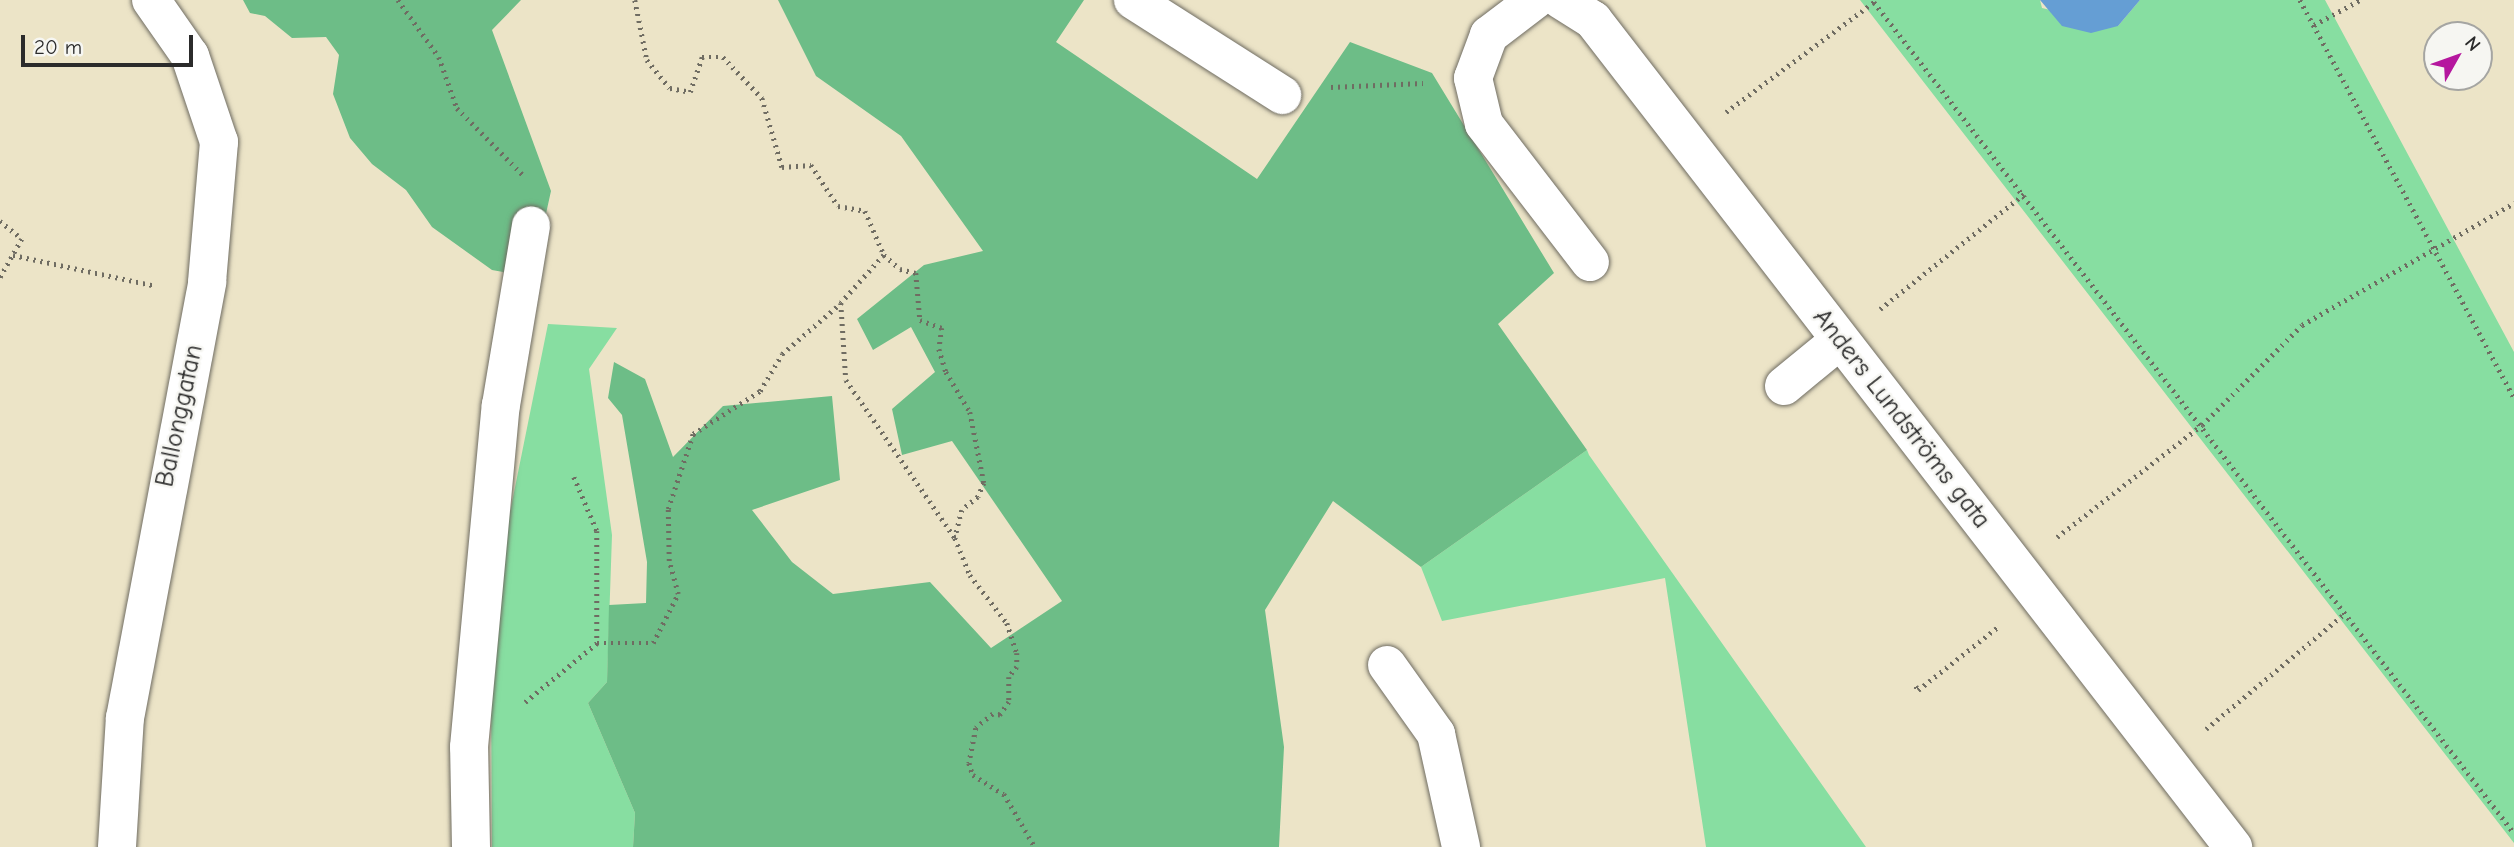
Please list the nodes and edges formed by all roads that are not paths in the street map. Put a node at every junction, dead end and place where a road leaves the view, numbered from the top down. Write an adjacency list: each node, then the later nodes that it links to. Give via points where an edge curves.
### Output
1 (151, 0): 11 (street, Ballonggatan, via 190,56 219,142 207,282 125,718)
2 (1133, 0): 5 (street)
3 (1535, 0): 7 (street, via 1489,35 1473,78 1484,124)
4 (1561, 0): 8 (street, Anders Lundströms gata, via 1593,20)
5 (1282, 96)
6 (531, 225): 12 (street, via 501,405 470,747)
7 (1590, 262)
8 (1840, 340): 9 (street); 14 (street, Anders Lundströms gata)
9 (1784, 386)
10 (1387, 665): 13 (street, via 1436,734)
11 (117, 847)
12 (471, 847)
13 (1461, 847)
14 (2232, 847)

